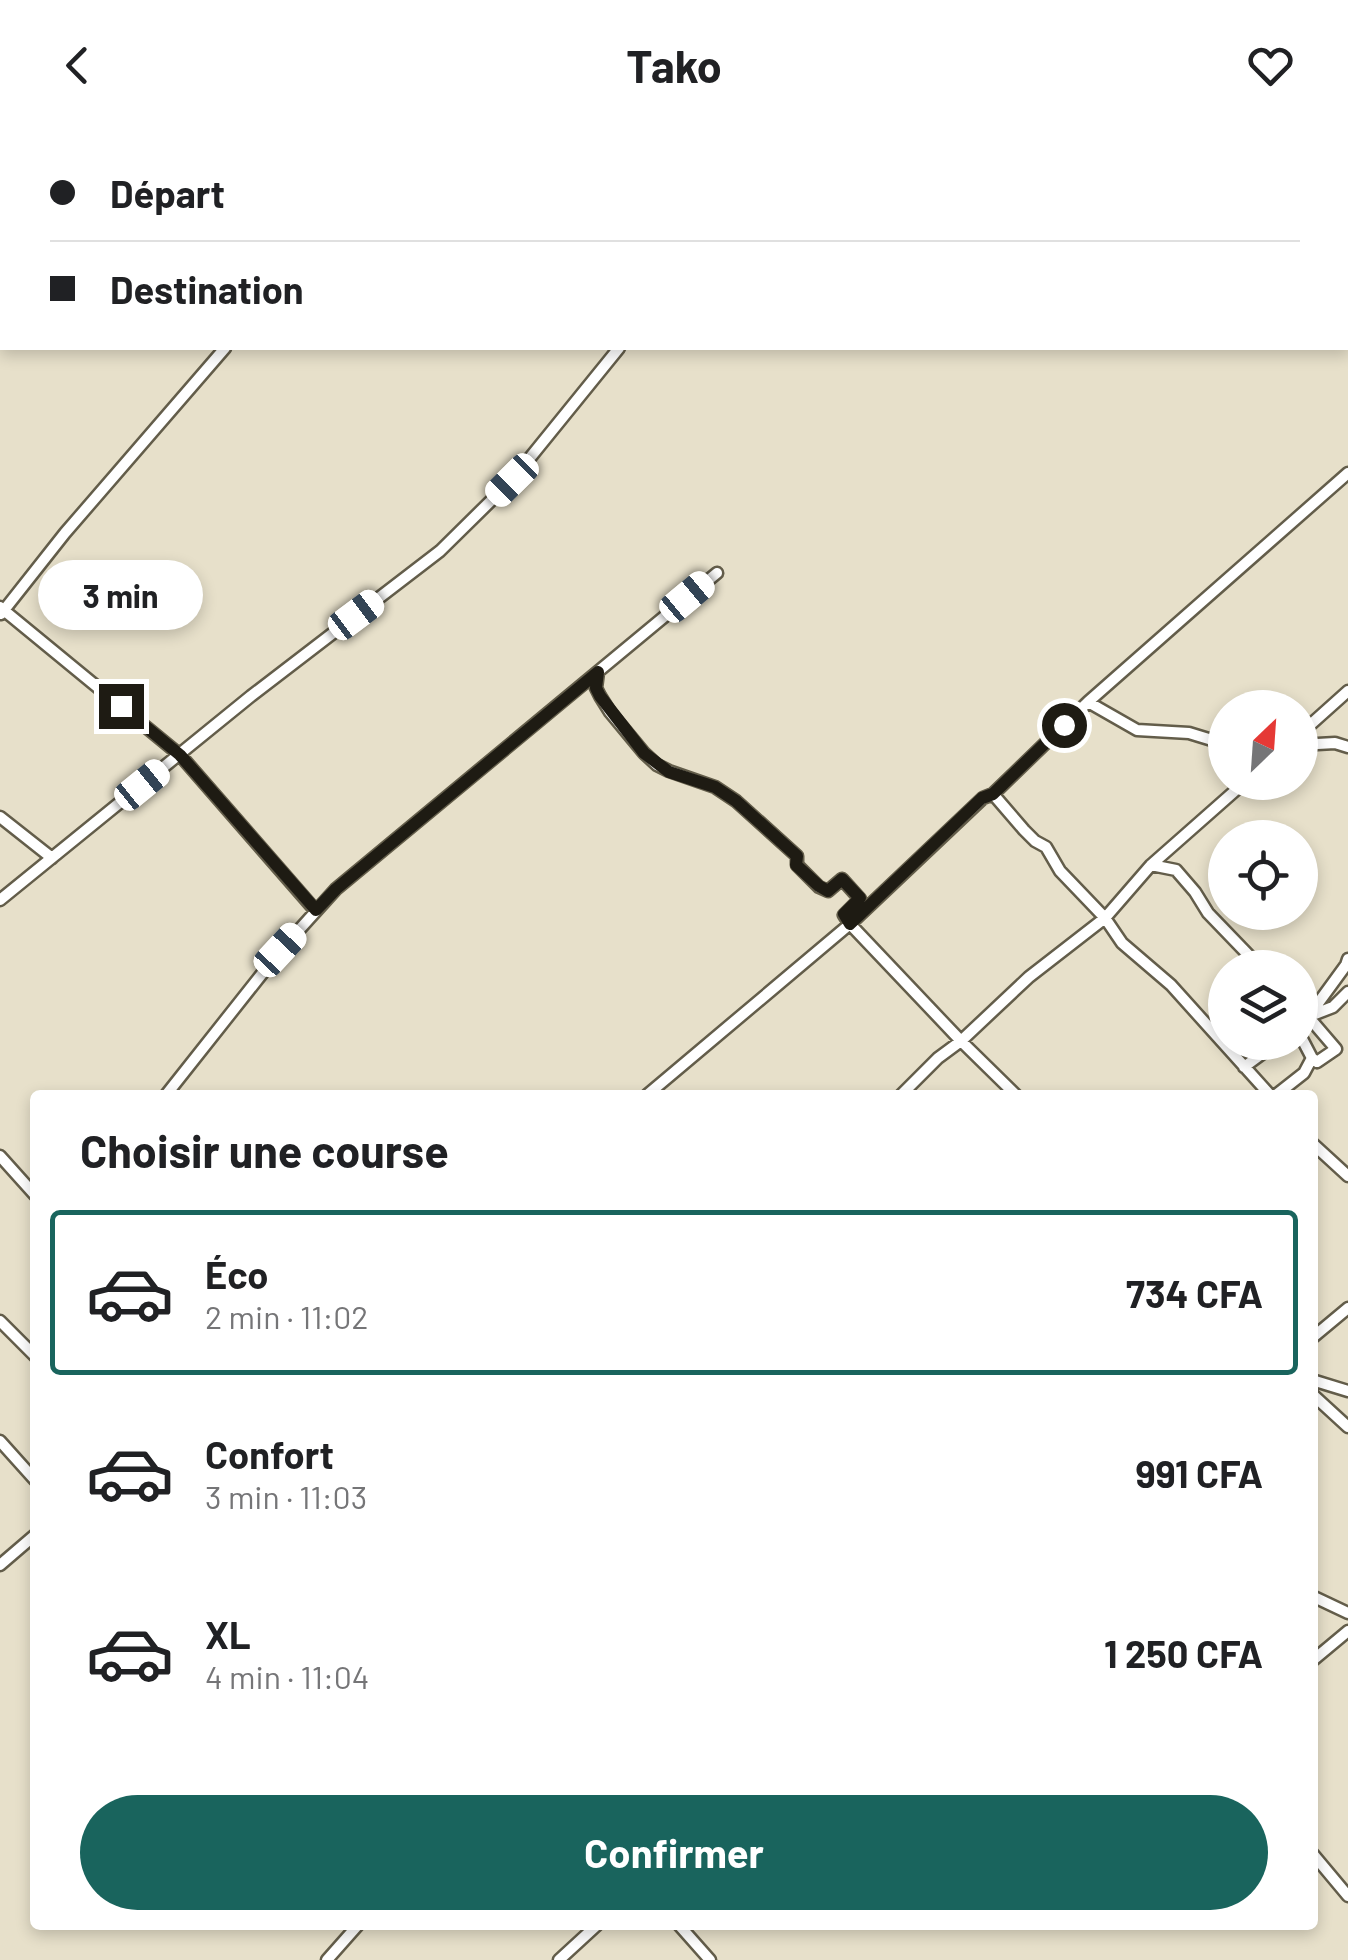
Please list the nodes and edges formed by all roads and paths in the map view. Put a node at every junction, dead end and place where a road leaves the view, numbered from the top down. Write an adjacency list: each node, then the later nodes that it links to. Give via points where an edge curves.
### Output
1 (223, 350): 5 (street)
2 (617, 350): 13 (street, via 512,480 440,552)
3 (1348, 473): 8 (street)
4 (717, 572): 6 (street)
5 (2, 611): 13 (street)
6 (598, 672): 20 (street); 22 (street, via 596,688 610,712 657,765 736,801 797,856 796,865 819,886 828,891 842,879 860,898 844,914)
7 (1348, 691): 9 (street)
8 (1088, 702): 10 (street, via 1137,730); 14 (street)
9 (1318, 718)
10 (1208, 739)
11 (1318, 744): 12 (street)
12 (1348, 747)
13 (180, 755): 17 (street); 20 (street)
14 (993, 794): 21 (street); 22 (street)
15 (1224, 800): 18 (street)
16 (0, 817): 17 (street)
17 (52, 858): 19 (street)
18 (1152, 865): 21 (street); 23 (street, via 1176,870)
19 (0, 900)
20 (316, 910): 34 (street)
21 (1105, 918): 29 (street); 33 (street, via 1122,944 1171,985)
22 (850, 924): 29 (street); 35 (street)
23 (1244, 950)
24 (1348, 959): 26 (street)
25 (1348, 992): 27 (street)
26 (1318, 1004)
27 (1318, 1013)
28 (1318, 1027): 32 (street, via 1336,1049)
29 (961, 1041): 36 (street); 37 (street)
30 (1252, 1060): 33 (street)
31 (1311, 1060): 39 (street)
32 (1314, 1060)
33 (1244, 1066): 38 (street)
34 (170, 1090)
35 (653, 1090)
36 (905, 1090)
37 (1011, 1090)
38 (1268, 1090)
39 (1280, 1090)
40 (1318, 1148): 42 (street)
41 (0, 1156): 43 (street)
42 (1348, 1176)
43 (30, 1189)
44 (1348, 1308): 46 (street)
45 (0, 1321): 47 (street)
46 (1318, 1333)
47 (30, 1351)
48 (1318, 1382): 49 (street)
49 (1348, 1391)
50 (1318, 1400): 51 (street)
51 (1348, 1427)
52 (0, 1441): 53 (street)
53 (30, 1474)
54 (30, 1540): 55 (street)
55 (0, 1566)
56 (1318, 1599): 57 (street)
57 (1348, 1613)
58 (1348, 1631): 59 (street)
59 (1318, 1656)
60 (1318, 1861): 61 (street)
61 (1348, 1896)
62 (354, 1930): 65 (street)
63 (592, 1930): 66 (street)
64 (683, 1930): 67 (street)
65 (327, 1960)
66 (559, 1960)
67 (710, 1960)

